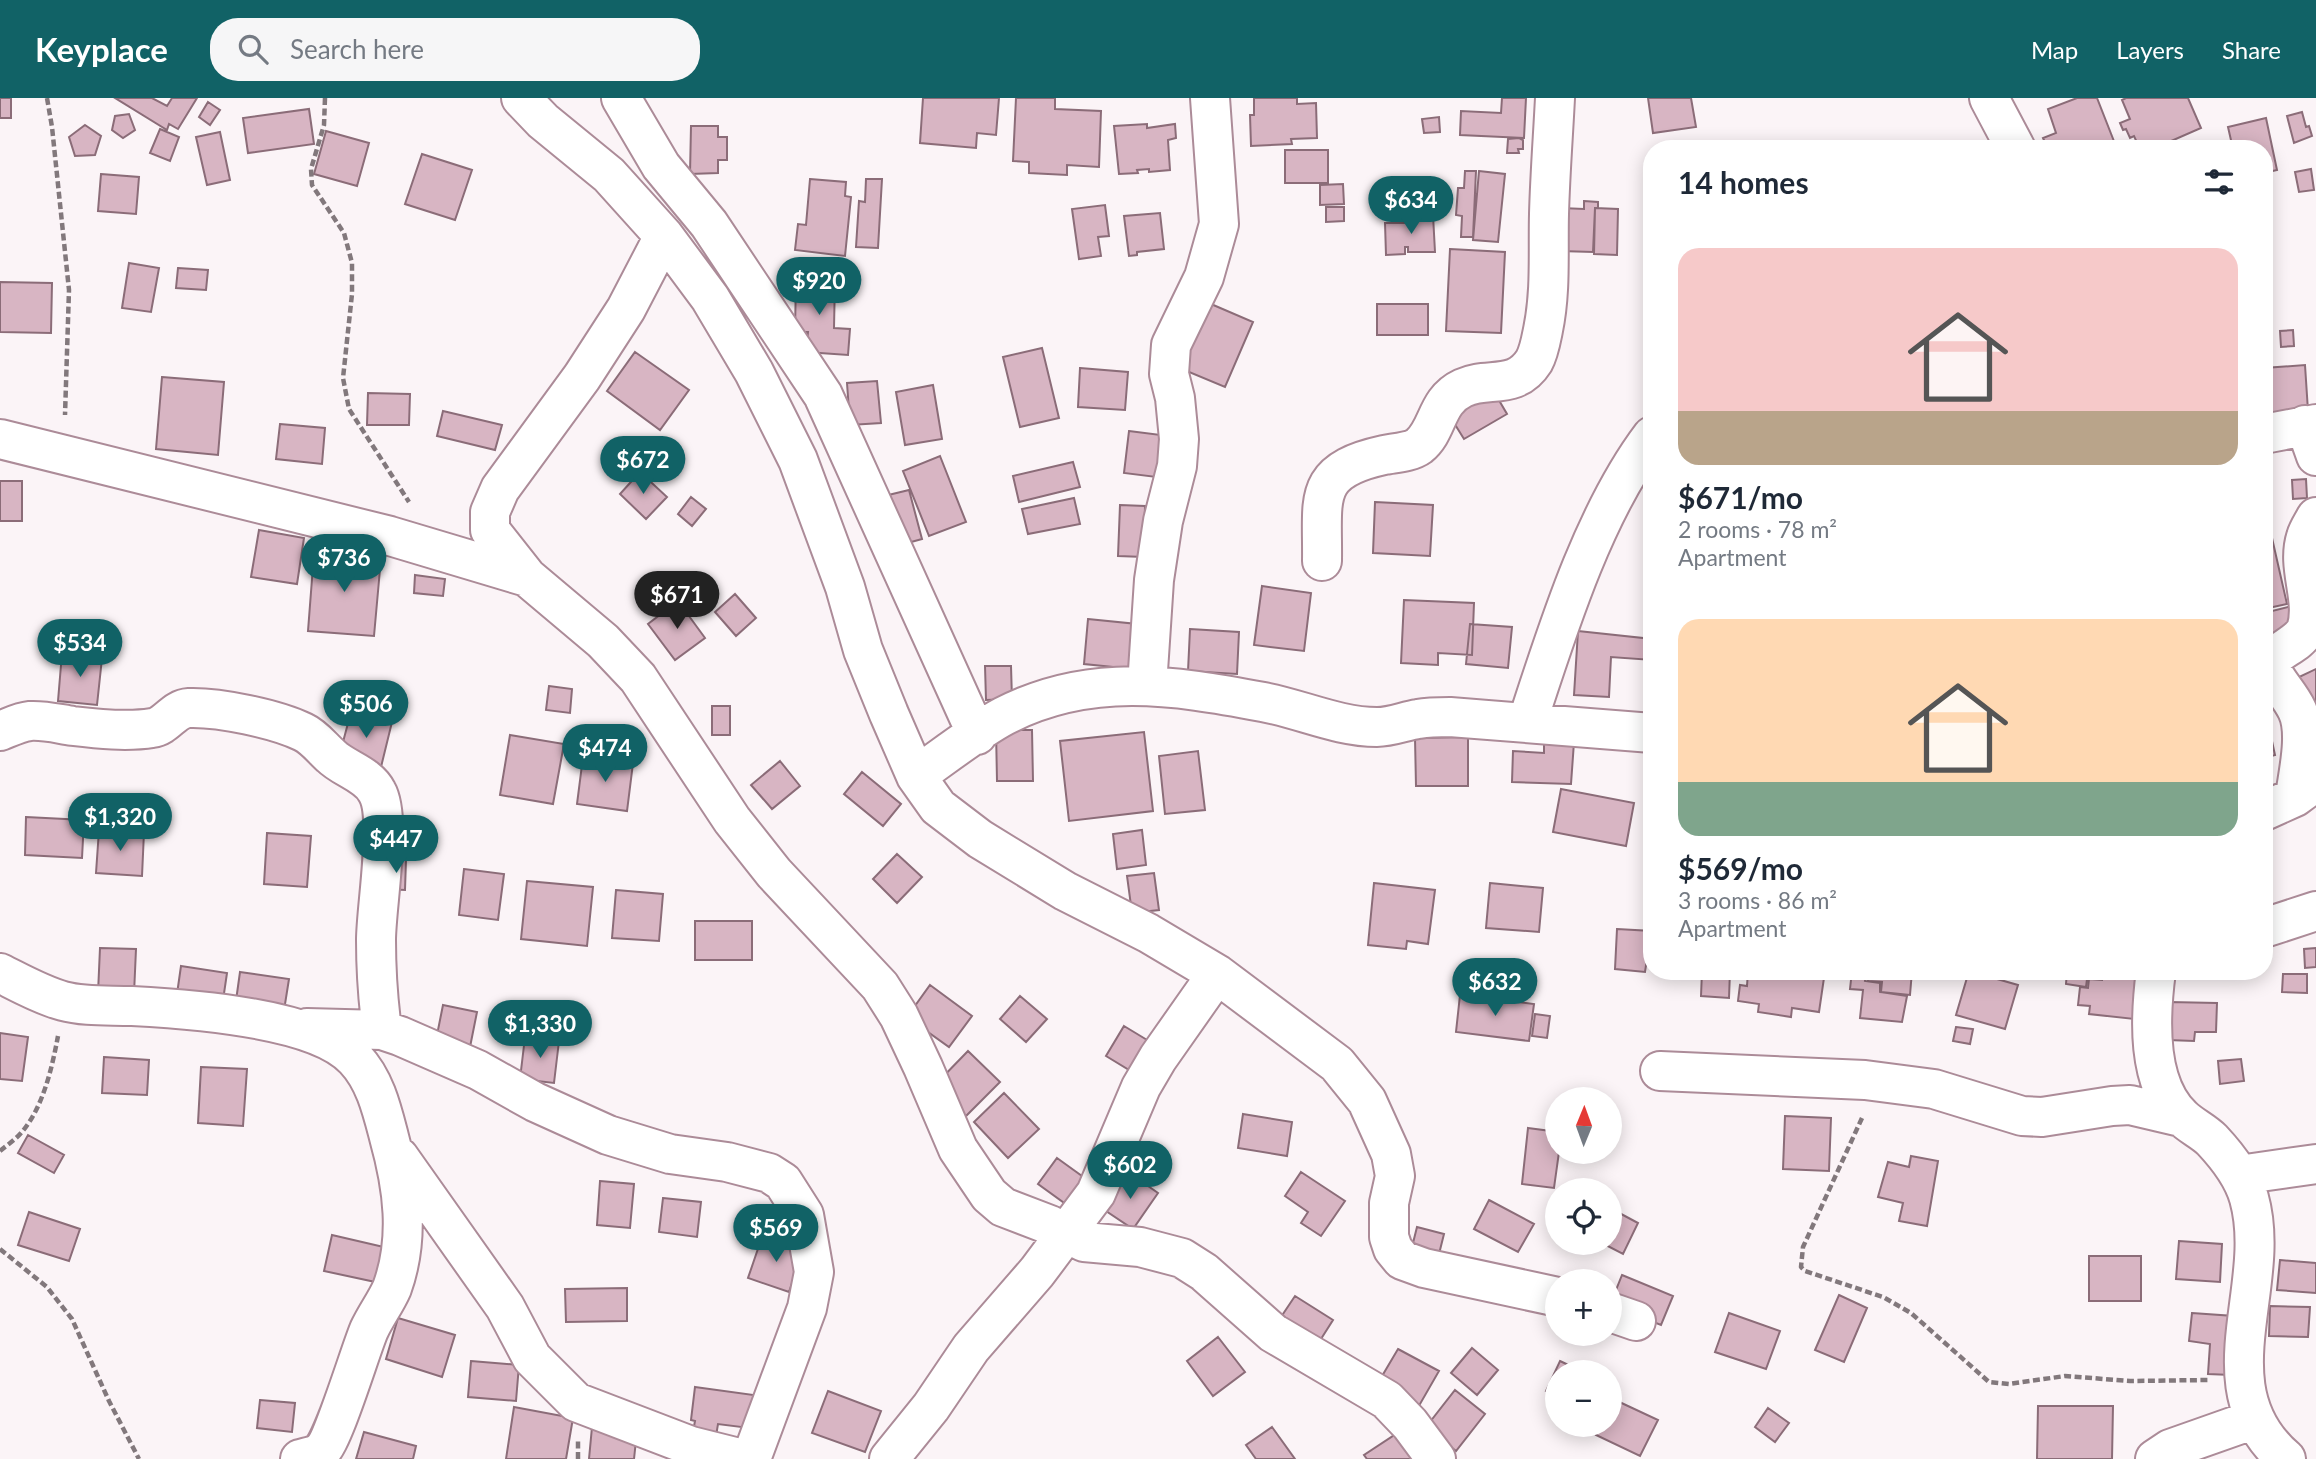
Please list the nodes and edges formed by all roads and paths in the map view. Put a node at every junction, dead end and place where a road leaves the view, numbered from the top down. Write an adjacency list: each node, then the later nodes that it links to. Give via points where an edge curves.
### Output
1 (47, 98): 14 (path, via 69,290)
2 (325, 98): 16 (path, via 312,185 344,233 352,263 345,397 394,482)
3 (521, 98): 9 (street, via 609,175)
4 (621, 98): 25 (street, via 661,166 709,224 823,395)
5 (1210, 98): 21 (street, via 1219,224 1204,277 1171,345 1169,374 1179,439 1154,580)
6 (1555, 98): 17 (street, via 1549,303 1534,361 1503,383 1461,388 1446,400 1417,448 1365,459 1337,473 1328,482 1323,499)
7 (1989, 98): 8 (street)
8 (2012, 140)
9 (664, 236): 18 (street, via 626,309 500,489 490,512 490,530); 26 (street, via 723,319 798,460 863,650)
10 (2273, 434): 11 (street)
11 (2312, 435)
12 (0, 439): 14 (street)
13 (1643, 449): 22 (street, via 1626,473 1593,542)
14 (63, 454): 16 (street)
15 (2316, 517): 19 (street, via 2305,538 2312,610 2307,629)
16 (443, 551): 18 (street)
17 (1321, 561)
18 (527, 577): 43 (street, via 603,641 638,678 732,820 774,873 880,986 899,1016 958,1149 989,1195 1003,1206)
19 (2273, 658)
20 (2273, 671): 27 (street, via 2300,722 2302,747)
21 (1147, 686): 22 (street, via 1266,703 1354,726 1450,717); 25 (street, via 1075,690 1003,717)
22 (1527, 723): 24 (street)
23 (0, 731): 35 (street, via 32,721 133,730 156,727 177,711 206,710 258,717 303,732 334,760 365,778 377,792 382,810 376,938)
24 (1643, 732)
25 (977, 735): 26 (street)
26 (916, 776): 31 (street, via 938,807 980,839)
27 (2292, 797)
28 (2316, 911): 29 (street)
29 (2273, 925)
30 (0, 973): 33 (street)
31 (1217, 974): 43 (street, via 1141,1087 1096,1193); 45 (street, via 1337,1064 1367,1101 1391,1154 1395,1176 1389,1237 1402,1259 1423,1268)
32 (2155, 980): 38 (street, via 2150,1020 2159,1076 2166,1096)
33 (63, 1001): 34 (street, via 162,1008); 40 (path, via 53,1062 40,1101 22,1133)
34 (301, 1028): 35 (street); 39 (street, via 355,1059 370,1080)
35 (382, 1030): 51 (street, via 478,1070 608,1135 670,1154 769,1173 783,1182 804,1215 814,1272 807,1307)
36 (1660, 1071): 37 (street)
37 (1879, 1082): 38 (street, via 1934,1089 2022,1116 2130,1105); 46 (path, via 1803,1247 1801,1267 1805,1271 1883,1297 1911,1313 1989,1382 2009,1384 2065,1376)
38 (2182, 1116): 42 (street, via 2211,1139)
39 (392, 1147): 49 (street, via 404,1213 399,1265 353,1370 331,1437 321,1452); 50 (street, via 505,1307 532,1358 576,1402 691,1446)
40 (0, 1151)
41 (2316, 1164): 42 (street)
42 (2239, 1175): 46 (street, via 2249,1198 2255,1259 2246,1319)
43 (1066, 1233): 52 (street, via 971,1348 932,1407); 53 (street, via 1084,1242 1140,1247 1182,1258 1273,1333 1387,1400)
44 (0, 1249): 48 (path, via 47,1287 72,1319)
45 (1545, 1294)
46 (2244, 1382): 47 (street)
47 (2255, 1419): 54 (street, via 2170,1449); 55 (street)
48 (139, 1459)
49 (300, 1459)
50 (743, 1459)
51 (751, 1459)
52 (889, 1459)
53 (1436, 1459)
54 (2155, 1459)
55 (2286, 1459)

